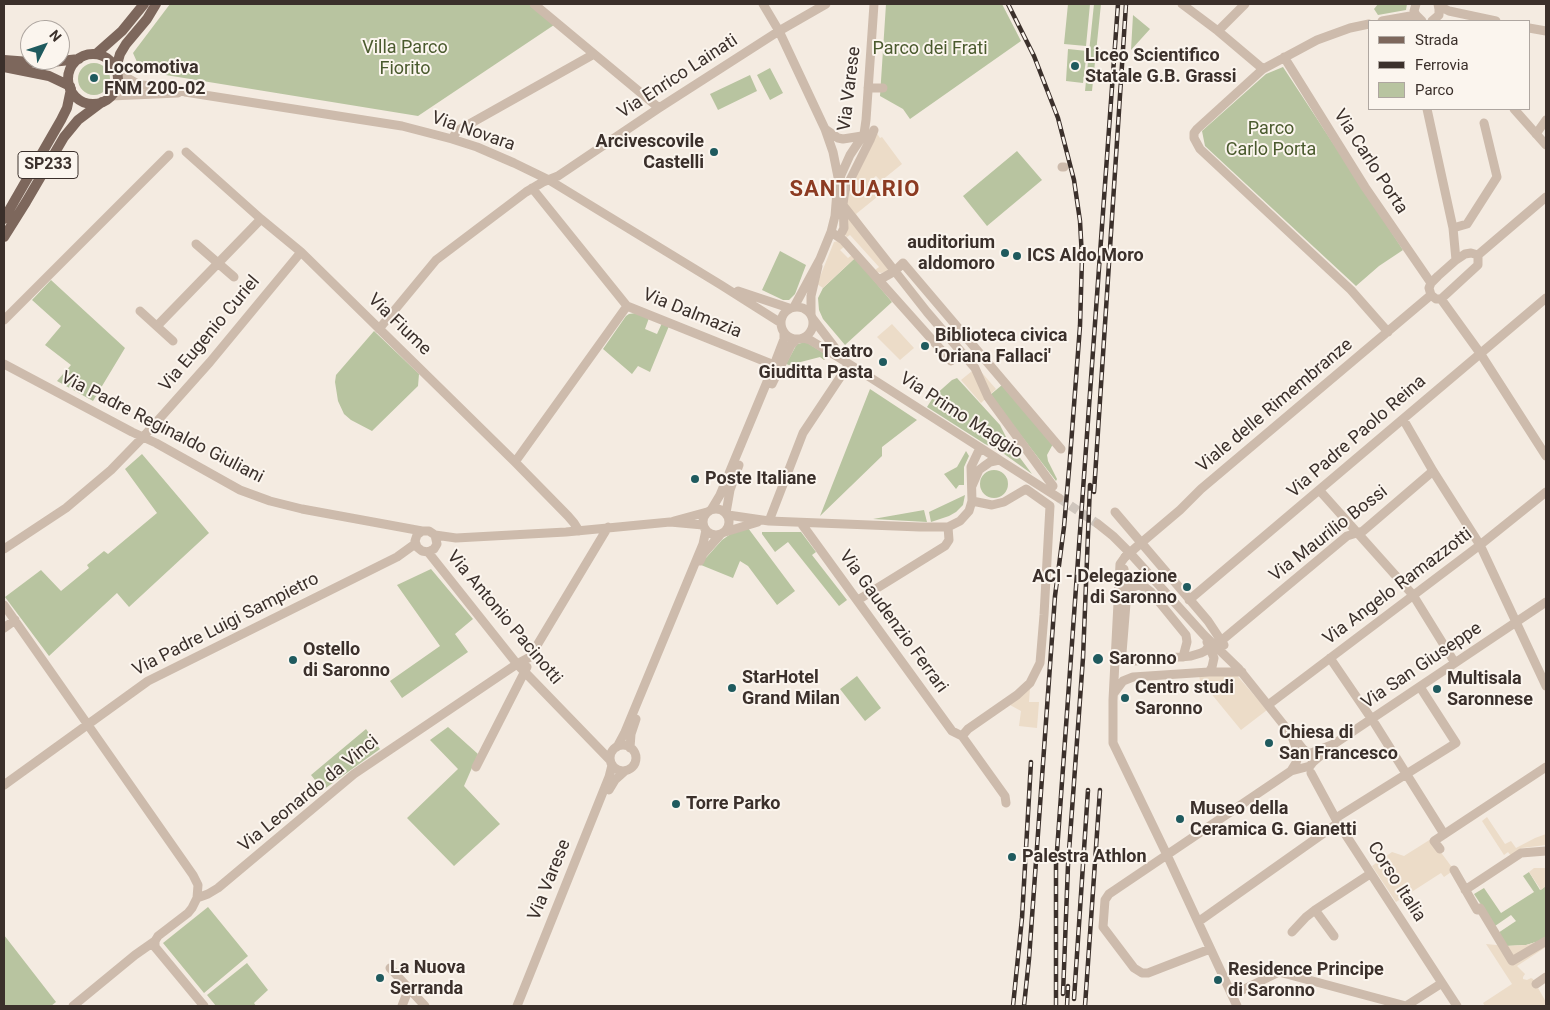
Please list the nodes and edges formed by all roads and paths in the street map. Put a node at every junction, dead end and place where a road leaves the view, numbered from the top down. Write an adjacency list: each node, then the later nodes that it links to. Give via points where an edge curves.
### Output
1 (144, 4): 18 (main road, via 122,31)
2 (156, 4): 24 (main road, via 120,54)
3 (534, 4): 19 (street)
4 (763, 4): 15 (street)
5 (826, 4): 15 (street, Via Enrico Lainati)
6 (874, 4): 27 (street, Via Varese)
7 (1182, 4): 16 (street)
8 (1245, 4): 16 (street)
9 (1416, 13): 11 (street)
10 (1438, 14): 12 (street, via 1449,11)
11 (1386, 20)
12 (1491, 20)
13 (1368, 24): 20 (street, via 1317,40)
14 (1530, 28): 17 (street)
15 (779, 31): 32 (street, Via Enrico Lainati); 37 (street)
16 (1218, 31): 25 (street)
17 (1546, 31)
18 (96, 54): 21 (main road); 24 (main road, via 111,62)
19 (594, 54): 32 (street); 41 (street, via 457,131)
20 (1284, 58): 25 (street); 65 (street, Via Carlo Porta, via 1365,187)
21 (79, 59): 22 (main road, via 43,63); 26 (main road, SP233, via 70,71)
22 (4, 60)
23 (4, 68): 26 (main road, via 49,76)
24 (117, 70): 29 (street, Via Novara, via 136,83); 30 (main road, via 118,81)
25 (1263, 70): 78 (street, via 1197,129 1194,138 1200,149 1351,290)
26 (70, 88): 31 (main road, via 84,102); 50 (main road, SP233, via 67,108 61,120)
27 (868, 88): 28 (street); 40 (street, Via Varese)
28 (883, 88)
29 (185, 92): 30 (street, Via Novara); 41 (street, Via Novara, via 402,126)
30 (111, 96): 31 (main road, SP233)
31 (102, 102): 55 (main road, SP233, via 78,120 64,137)
32 (659, 108): 45 (street, Via Enrico Lainati)
33 (1427, 110): 52 (street)
34 (1515, 110): 39 (street)
35 (1546, 120): 39 (street)
36 (1484, 123): 52 (street, via 1497,177 1467,224)
37 (825, 129): 40 (street, via 843,139); 46 (street)
38 (874, 130): 49 (street, via 847,187)
39 (1536, 134): 42 (street)
40 (862, 136): 46 (street, Via Varese)
41 (452, 139): 45 (street, Via Novara)
42 (1546, 145)
43 (186, 152): 51 (street, Via Fiume)
44 (169, 155): 74 (street)
45 (549, 180): 47 (street, Via Enrico Lainati); 66 (street, Via Novara)
46 (839, 182): 53 (street, Via Varese)
47 (532, 188): 70 (street, Via Dalmazia); 77 (street, Via Enrico Lainati, via 436,260)
48 (1546, 197): 58 (street)
49 (843, 204): 54 (street); 62 (street)
50 (4, 219)
51 (261, 219): 57 (street, Via Fiume); 61 (street)
52 (1453, 228): 60 (street)
53 (831, 232): 59 (street, Via Varese); 64 (street, via 843,240)
54 (842, 232)
55 (4, 237)
56 (196, 244): 61 (street)
57 (301, 252): 77 (street, Via Fiume); 88 (street, Via Eugenio Curiel)
58 (1478, 255): 60 (street, via 1465,254); 69 (street, via 1478,265)
59 (820, 259): 71 (street, Via Varese); 73 (street, Via Varese, via 812,292)
60 (1456, 260): 65 (street)
61 (218, 263): 63 (street); 76 (street)
62 (894, 271): 64 (street); 90 (street, via 904,263); 96 (street, via 975,368 988,397)
63 (234, 277)
64 (879, 280): 83 (street)
65 (1431, 283): 67 (street)
66 (721, 284): 71 (street, Via Novara); 75 (street, Via Novara)
67 (1431, 295): 69 (street); 78 (street, Viale delle Rimembranze)
68 (1546, 298): 82 (street, Via Padre Paolo Reina)
69 (1441, 299): 82 (street)
70 (627, 306): 86 (street, Via Dalmazia); 93 (street)
71 (792, 308): 73 (street, via 806,309); 75 (street, via 783,314)
72 (140, 311): 76 (street)
73 (812, 317): 80 (street, via 810,332); 84 (street, Via Primo Maggio)
74 (4, 320)
75 (781, 323): 79 (street)
76 (157, 326): 81 (street)
77 (379, 329): 93 (street, Via Fiume)
78 (1388, 332): 117 (street, Viale delle Rimembranze, via 1201,489)
79 (784, 333): 80 (street); 86 (street)
80 (800, 338): 84 (street, Via Primo Maggio, via 810,340); 103 (street, via 793,343 784,360 754,425 731,486)
81 (174, 341)
82 (1480, 353): 87 (street, Via Padre Paolo Reina); 91 (street)
83 (951, 361)
84 (847, 363): 89 (street, Via Primo Maggio); 104 (street, via 803,433)
85 (4, 364): 88 (street, Via Padre Reginaldo Giuliani)
86 (774, 365): 101 (street, via 720,495)
87 (1403, 419): 94 (street); 97 (street, Via Padre Paolo Reina)
88 (144, 436): 116 (street, Via Padre Reginaldo Giuliani, via 240,490 302,509 399,526); 120 (street, Via Eugenio Curiel, via 91,488)
89 (980, 448): 92 (street, Via Primo Maggio); 95 (street, via 971,467)
90 (1061, 449)
91 (1546, 456)
92 (999, 460): 95 (street, via 982,467); 99 (street, Via Primo Maggio)
93 (515, 462): 111 (street, Via Fiume, via 574,522)
94 (1433, 471): 113 (street, Via Maurilio Bossi); 118 (street)
95 (972, 486): 100 (street)
96 (1053, 486)
97 (1320, 491): 113 (street); 125 (street, Via Padre Paolo Reina)
98 (1546, 492): 118 (street, Via Angelo Ramazzotti)
99 (1059, 498)
100 (972, 501): 109 (street, via 965,517); 149 (street, via 992,505 1004,502 1026,488 1050,506 1040,663 1030,683)
101 (709, 511): 103 (street, via 719,509); 105 (street, Via Padre Reginaldo Giuliani); 110 (street, via 703,520)
102 (1115, 512): 117 (street)
103 (727, 514): 104 (street); 112 (street, via 729,525)
104 (767, 521): 106 (street); 112 (street)
105 (670, 522): 108 (street, Via Padre Reginaldo Giuliani); 110 (street, Via Padre Reginaldo Giuliani)
106 (801, 523): 109 (street); 124 (street, Via Gaudenzio Ferrari)
107 (1098, 524): 131 (street, via 1129,552)
108 (608, 527): 111 (street, Via Padre Reginaldo Giuliani); 134 (street)
109 (948, 527): 124 (street, via 949,540 945,546)
110 (705, 528): 112 (street, via 712,535); 152 (street, via 703,544)
111 (578, 531): 115 (street, Via Padre Reginaldo Giuliani)
112 (722, 534): 153 (street, via 704,554 695,573 636,720)
113 (1358, 534): 123 (street); 132 (street, Via Maurilio Bossi, via 1347,536)
114 (435, 535): 115 (street, Via Padre Reginaldo Giuliani); 116 (street, Via Padre Reginaldo Giuliani, via 429,531); 119 (street)
115 (456, 538): 119 (street, Via Padre Reginaldo Giuliani)
116 (420, 543): 119 (street, Via Padre Reginaldo Giuliani); 138 (street, Via Antonio Pacinotti); 147 (street, Via Padre Luigi Sampietro, via 158,675)
117 (1142, 543): 121 (street, Viale delle Rimembranze, bridge); 125 (street)
118 (1480, 546): 123 (street, Via Angelo Ramazzotti); 129 (street)
119 (436, 547)
120 (4, 550)
121 (1125, 558): 122 (street); 144 (street, via 1120,564)
122 (1127, 591): 135 (street, via 1139,585 1151,592 1186,635); 135 (street, via 1123,658 1134,661)
123 (1413, 595): 136 (street, Via Angelo Ramazzotti); 137 (street)
124 (858, 600): 149 (street, Via Gaudenzio Ferrari, via 952,731)
125 (1190, 600): 132 (street)
126 (1546, 602): 129 (street, Via San Giuseppe)
127 (4, 605): 128 (street)
128 (15, 620): 130 (street); 147 (street)
129 (1517, 622): 137 (street, Via San Giuseppe); 142 (street)
130 (4, 628)
131 (1204, 635): 133 (street); 140 (street)
132 (1221, 641): 140 (street)
133 (1209, 646): 135 (street, via 1201,653); 141 (street, via 1214,658)
134 (530, 657): 138 (street, Via Leonardo da Vinci); 139 (street)
135 (1183, 657)
136 (1330, 658): 145 (street, Via Angelo Ramazzotti); 146 (street)
137 (1454, 663): 143 (street, Via San Giuseppe)
138 (517, 664): 139 (street, Via Antonio Pacinotti); 171 (street, Via Leonardo da Vinci, via 354,774 218,888)
139 (526, 671): 151 (street, Via Antonio Pacinotti); 155 (street)
140 (1240, 671): 141 (street); 145 (street)
141 (1209, 672): 144 (street, via 1132,676)
142 (1546, 686)
143 (1420, 687): 146 (street, Via San Giuseppe); 160 (street, via 1456,743)
144 (1114, 694): 167 (street, via 1113,743)
145 (1268, 705): 148 (street)
146 (1371, 719): 150 (street, Via San Giuseppe); 160 (street)
147 (87, 724): 161 (street, Via Padre Luigi Sampietro); 171 (street, via 194,875 198,885)
148 (1291, 734): 150 (street, via 1309,754); 158 (street, via 1298,756)
149 (962, 736): 162 (street, Via Gaudenzio Ferrari, via 1005,796)
150 (1334, 744): 158 (street, Via San Giuseppe, via 1310,766)
151 (597, 747): 152 (street); 154 (street, Via Antonio Pacinotti)
152 (616, 748): 153 (street); 154 (street, via 611,754)
153 (630, 748): 157 (street, via 635,762)
154 (611, 763): 157 (street, via 617,770); 189 (street, Via Varese, via 609,777)
155 (476, 767)
156 (1546, 767): 164 (street)
157 (625, 771): 190 (street, Via Varese, via 614,780 608,792)
158 (1291, 771): 167 (street, Via San Giuseppe)
159 (1312, 773): 163 (street, Corso Italia)
160 (1406, 774): 163 (street); 164 (street)
161 (4, 785)
162 (1006, 803)
163 (1337, 820): 169 (street, Corso Italia); 173 (street)
164 (1444, 834): 165 (street, via 1434,841)
165 (1440, 849)
166 (1546, 851): 170 (street, via 1521,853)
167 (1167, 855): 173 (street); 178 (street, Via San Giuseppe, via 1109,894 1105,900 1103,928 1134,968 1142,973)
168 (1454, 870): 170 (street)
169 (1370, 874): 172 (street); 181 (street, Corso Italia)
170 (1465, 890): 177 (street, via 1477,910 1480,908 1512,961)
171 (197, 898): 176 (street, Via Leonardo da Vinci, via 192,908)
172 (1315, 910): 174 (street); 175 (street)
173 (1198, 922): 178 (street)
174 (1292, 932)
175 (1334, 936)
176 (155, 941): 185 (street, Via Leonardo da Vinci); 186 (street, via 155,947)
177 (1546, 941)
178 (1210, 949): 184 (street)
179 (390, 968): 183 (street)
180 (1546, 978): 182 (street)
181 (1442, 983): 192 (street); 193 (street, Corso Italia)
182 (1536, 984)
183 (409, 988): 187 (street); 188 (street)
184 (1232, 995): 191 (street); 192 (street, via 1279,972)
185 (72, 1006)
186 (204, 1006)
187 (402, 1006)
188 (425, 1006)
189 (517, 1006)
190 (523, 1006)
191 (1237, 1006)
192 (1406, 1006)
193 (1457, 1006)

